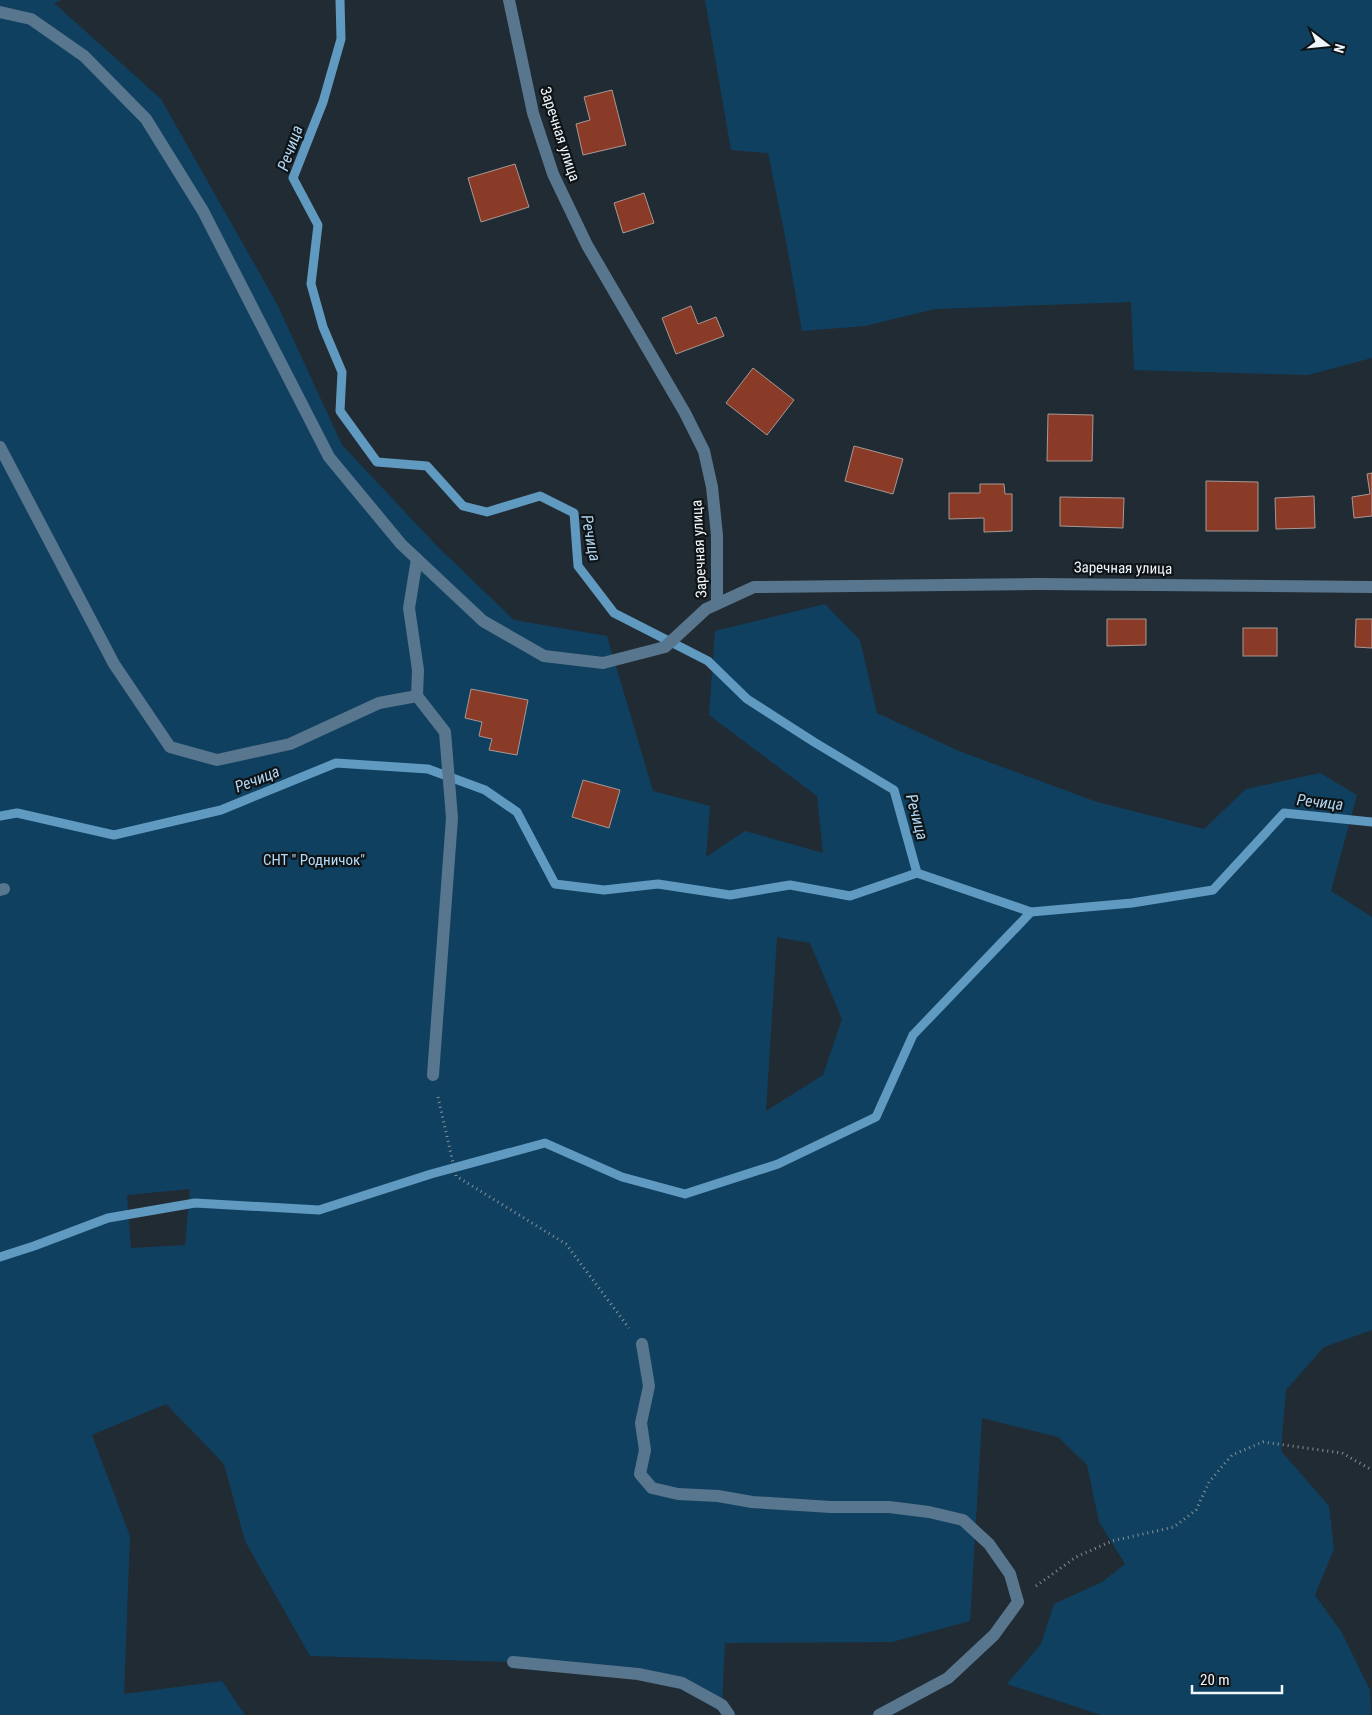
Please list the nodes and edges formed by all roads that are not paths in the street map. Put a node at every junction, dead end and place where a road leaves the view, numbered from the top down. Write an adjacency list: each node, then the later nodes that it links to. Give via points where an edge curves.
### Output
1 (509, 0): 6 (street, Заречная улица, via 533,113 553,174 588,246 704,451 717,534)
2 (0, 12): 4 (street, via 31,19 84,56 146,118 203,210 329,457)
3 (0, 446): 7 (street, via 114,664 170,747 217,760 290,744 379,703)
4 (417, 559): 6 (street, via 483,622 544,656 603,663 665,647 706,609); 7 (street, via 409,608 418,670)
5 (1372, 587): 6 (street, Заречная улица, via 1038,584 754,587)
6 (717, 604)
7 (417, 696): 8 (street, via 445,732 452,818)
8 (433, 1075)
9 (642, 1344): 12 (street, via 649,1386 641,1423 645,1450 640,1474 652,1488 752,1502 889,1507 963,1520 989,1544 1010,1574 1018,1602 994,1635 948,1678)
10 (513, 1662): 11 (street, via 638,1674 682,1683 722,1705)
11 (729, 1715)
12 (879, 1715)

